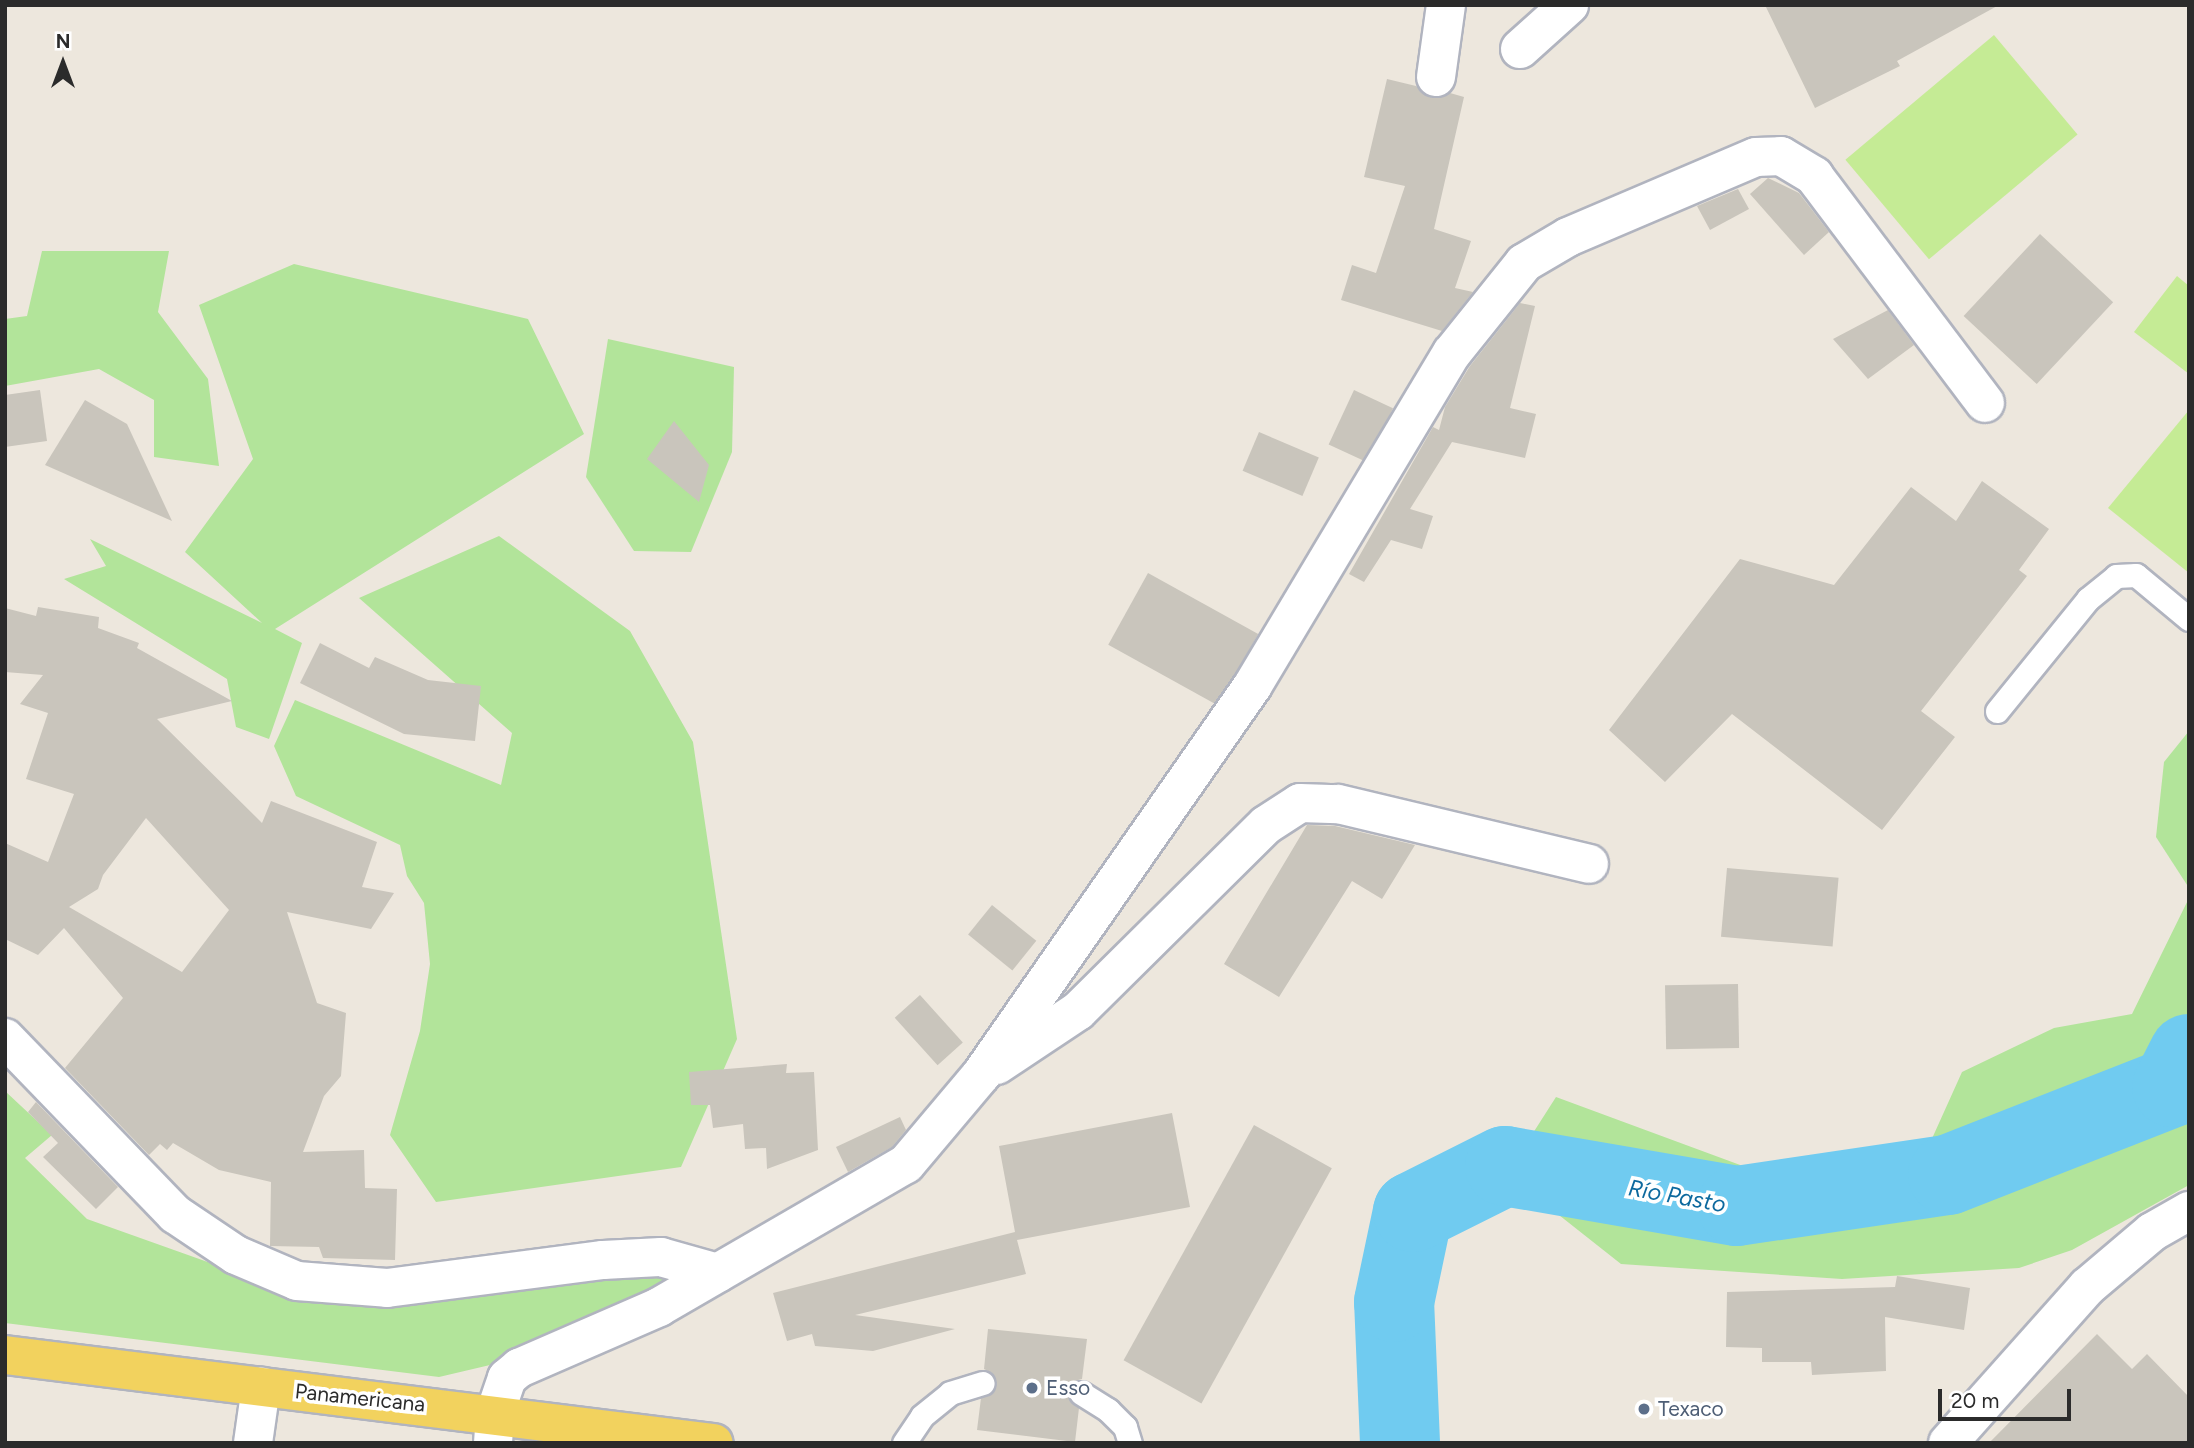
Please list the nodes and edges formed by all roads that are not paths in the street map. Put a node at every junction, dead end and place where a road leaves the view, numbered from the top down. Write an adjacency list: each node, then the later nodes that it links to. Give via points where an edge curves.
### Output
1 (1446, 5): 4 (street)
2 (1569, 5): 3 (street)
3 (1520, 49)
4 (1436, 77)
5 (1985, 403): 10 (street, via 1814,176 1781,156 1756,157 1568,237 1524,263 1452,353 1253,685)
6 (2189, 619): 7 (lane, via 2136,575 2116,576 2088,599)
7 (1997, 711)
8 (1589, 864): 10 (street, via 1338,804 1300,803 1266,825 1079,1011)
9 (5, 1038): 12 (street, via 175,1214 236,1255 297,1281 387,1288 661,1257)
10 (981, 1075): 12 (street, via 906,1164)
11 (2189, 1211): 22 (street, via 2152,1232 2087,1287)
12 (718, 1273): 17 (street, via 659,1307 519,1368 507,1378)
13 (5, 1355): 15 (main road, Panamericana)
14 (982, 1383): 20 (lane, via 950,1393 922,1416)
15 (261, 1387): 17 (main road, Panamericana); 18 (street)
16 (1081, 1393): 21 (lane, via 1116,1418)
17 (494, 1428): 19 (main road, Panamericana)
18 (253, 1443)
19 (714, 1443)
20 (904, 1443)
21 (1129, 1443)
22 (1948, 1443)

